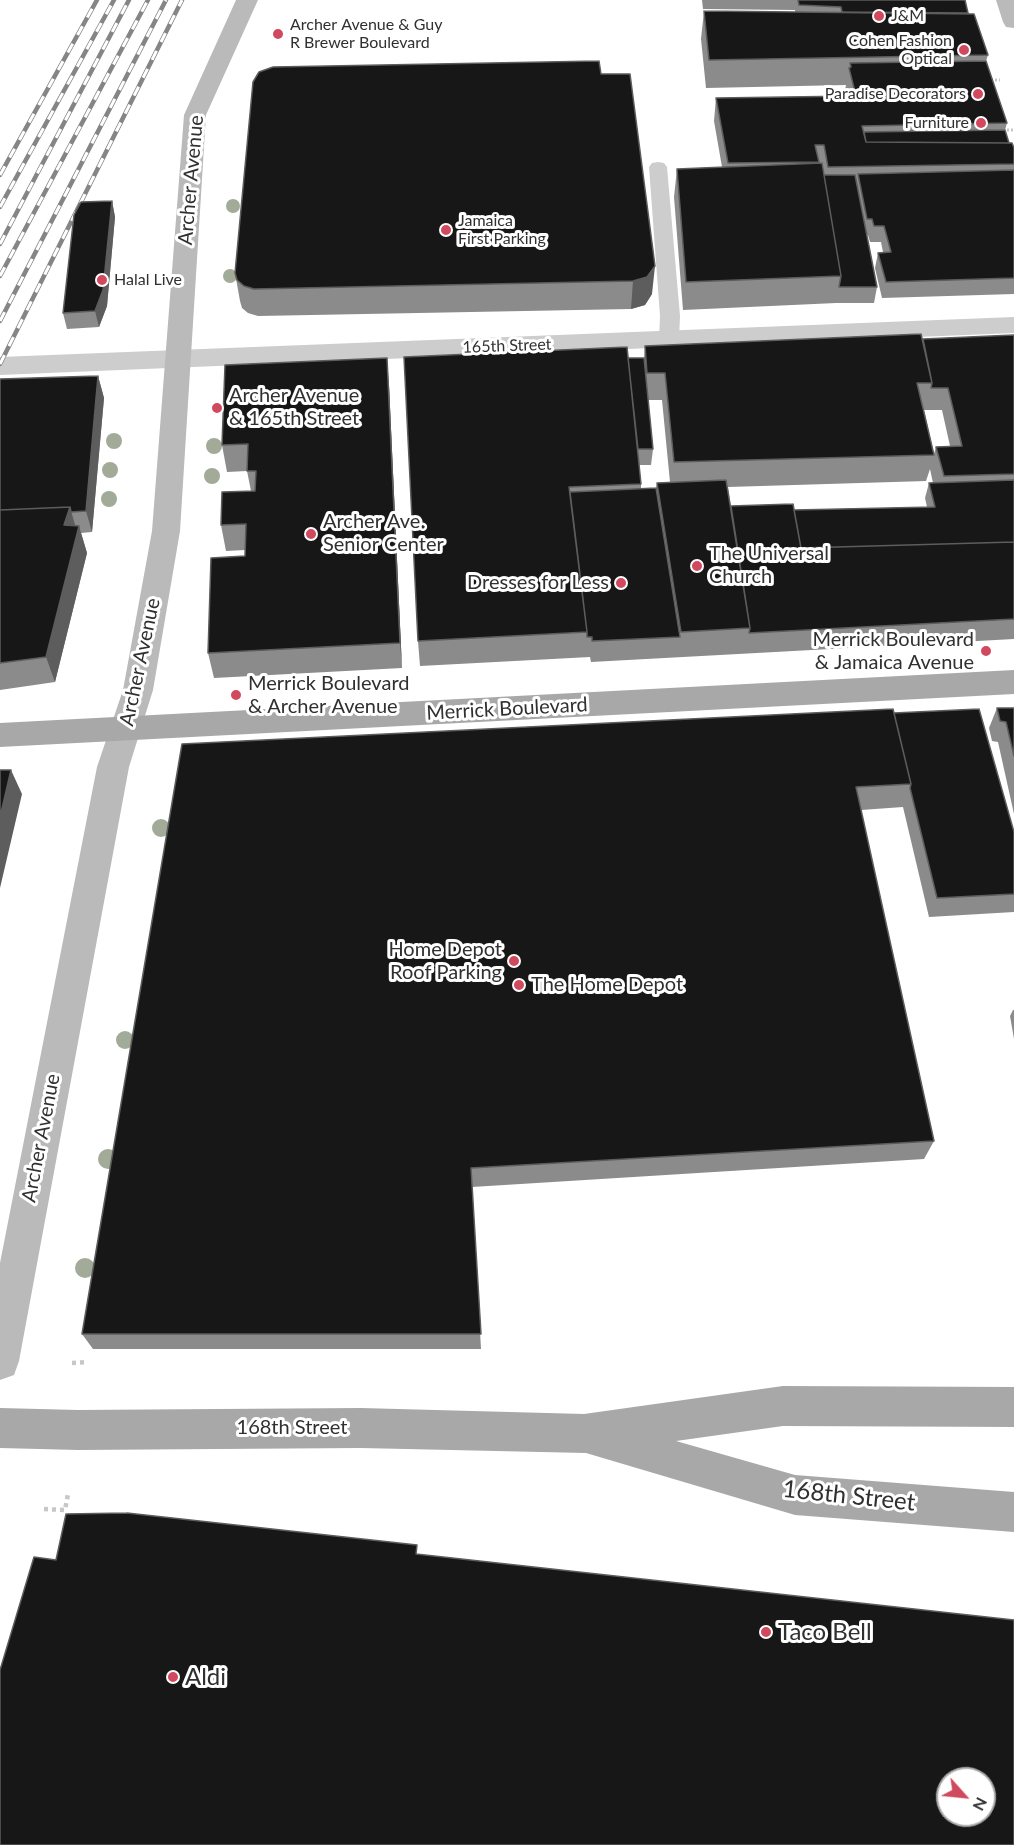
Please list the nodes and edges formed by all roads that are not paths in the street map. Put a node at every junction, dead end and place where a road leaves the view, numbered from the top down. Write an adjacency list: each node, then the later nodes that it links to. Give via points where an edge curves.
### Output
1 (247, 0): 7 (street, Archer Avenue, via 195,115)
2 (1007, 0): 3 (street)
3 (1014, 22)
4 (658, 167): 6 (lane)
5 (1014, 325): 6 (street, 165th Street)
6 (669, 340): 7 (street, 165th Street)
7 (177, 358): 8 (street, 165th Street); 10 (street, Archer Avenue, via 169,513 138,690)
8 (0, 366)
9 (1014, 682): 10 (main road, Merrick Boulevard)
10 (127, 728): 11 (main road, Merrick Boulevard); 12 (street, Archer Avenue, via 113,768)
11 (0, 735)
12 (0, 1361)
13 (1014, 1407): 15 (main road, 168th Street, via 783,1406)
14 (0, 1428): 15 (main road, 168th Street, via 351,1428)
15 (584, 1434): 16 (main road, 168th Street, via 795,1495)
16 (1014, 1512)

